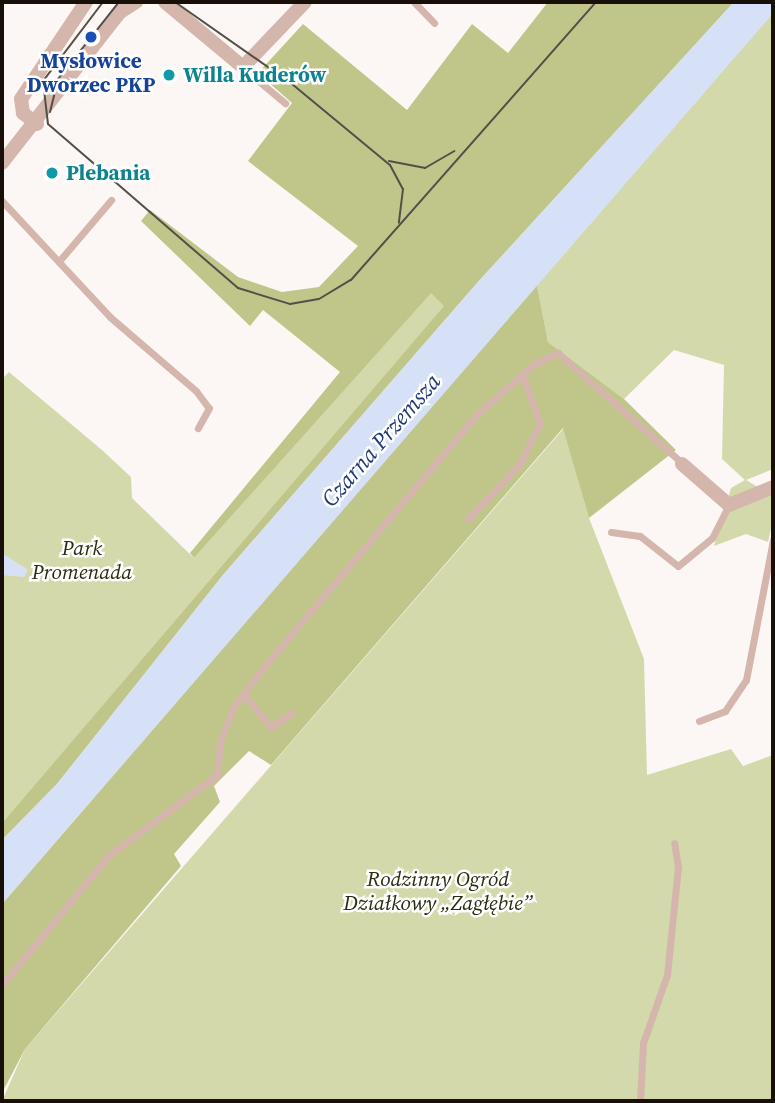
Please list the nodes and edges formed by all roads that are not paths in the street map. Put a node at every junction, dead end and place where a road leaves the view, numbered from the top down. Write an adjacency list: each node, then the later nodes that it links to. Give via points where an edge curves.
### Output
1 (86, 2): 9 (street, via 20,99 23,113)
2 (136, 2): 9 (street, via 114,19)
3 (165, 2): 7 (street)
4 (305, 2): 7 (street)
5 (414, 2): 6 (lane)
6 (433, 23)
7 (243, 67): 8 (lane)
8 (285, 103)
9 (37, 124): 10 (street)
10 (2, 163)
11 (2, 201): 13 (lane)
12 (111, 201): 13 (lane)
13 (60, 260): 15 (lane, via 110,317 196,391 209,408)
14 (523, 377): 16 (lane, via 558,353); 19 (lane, via 540,423 519,465); 22 (lane, via 476,415 396,506)
15 (198, 428)
16 (682, 464): 18 (street)
17 (773, 487): 18 (street)
18 (729, 505): 20 (lane, via 712,538 678,566 640,536)
19 (468, 519)
20 (611, 532)
21 (773, 540): 24 (lane, via 746,680 725,711)
22 (244, 695): 23 (lane, via 271,727); 26 (lane, via 220,741 217,775 108,856)
23 (292, 713)
24 (699, 721)
25 (674, 843): 27 (lane, via 678,867 667,975 643,1043)
26 (2, 985)
27 (640, 1101)

